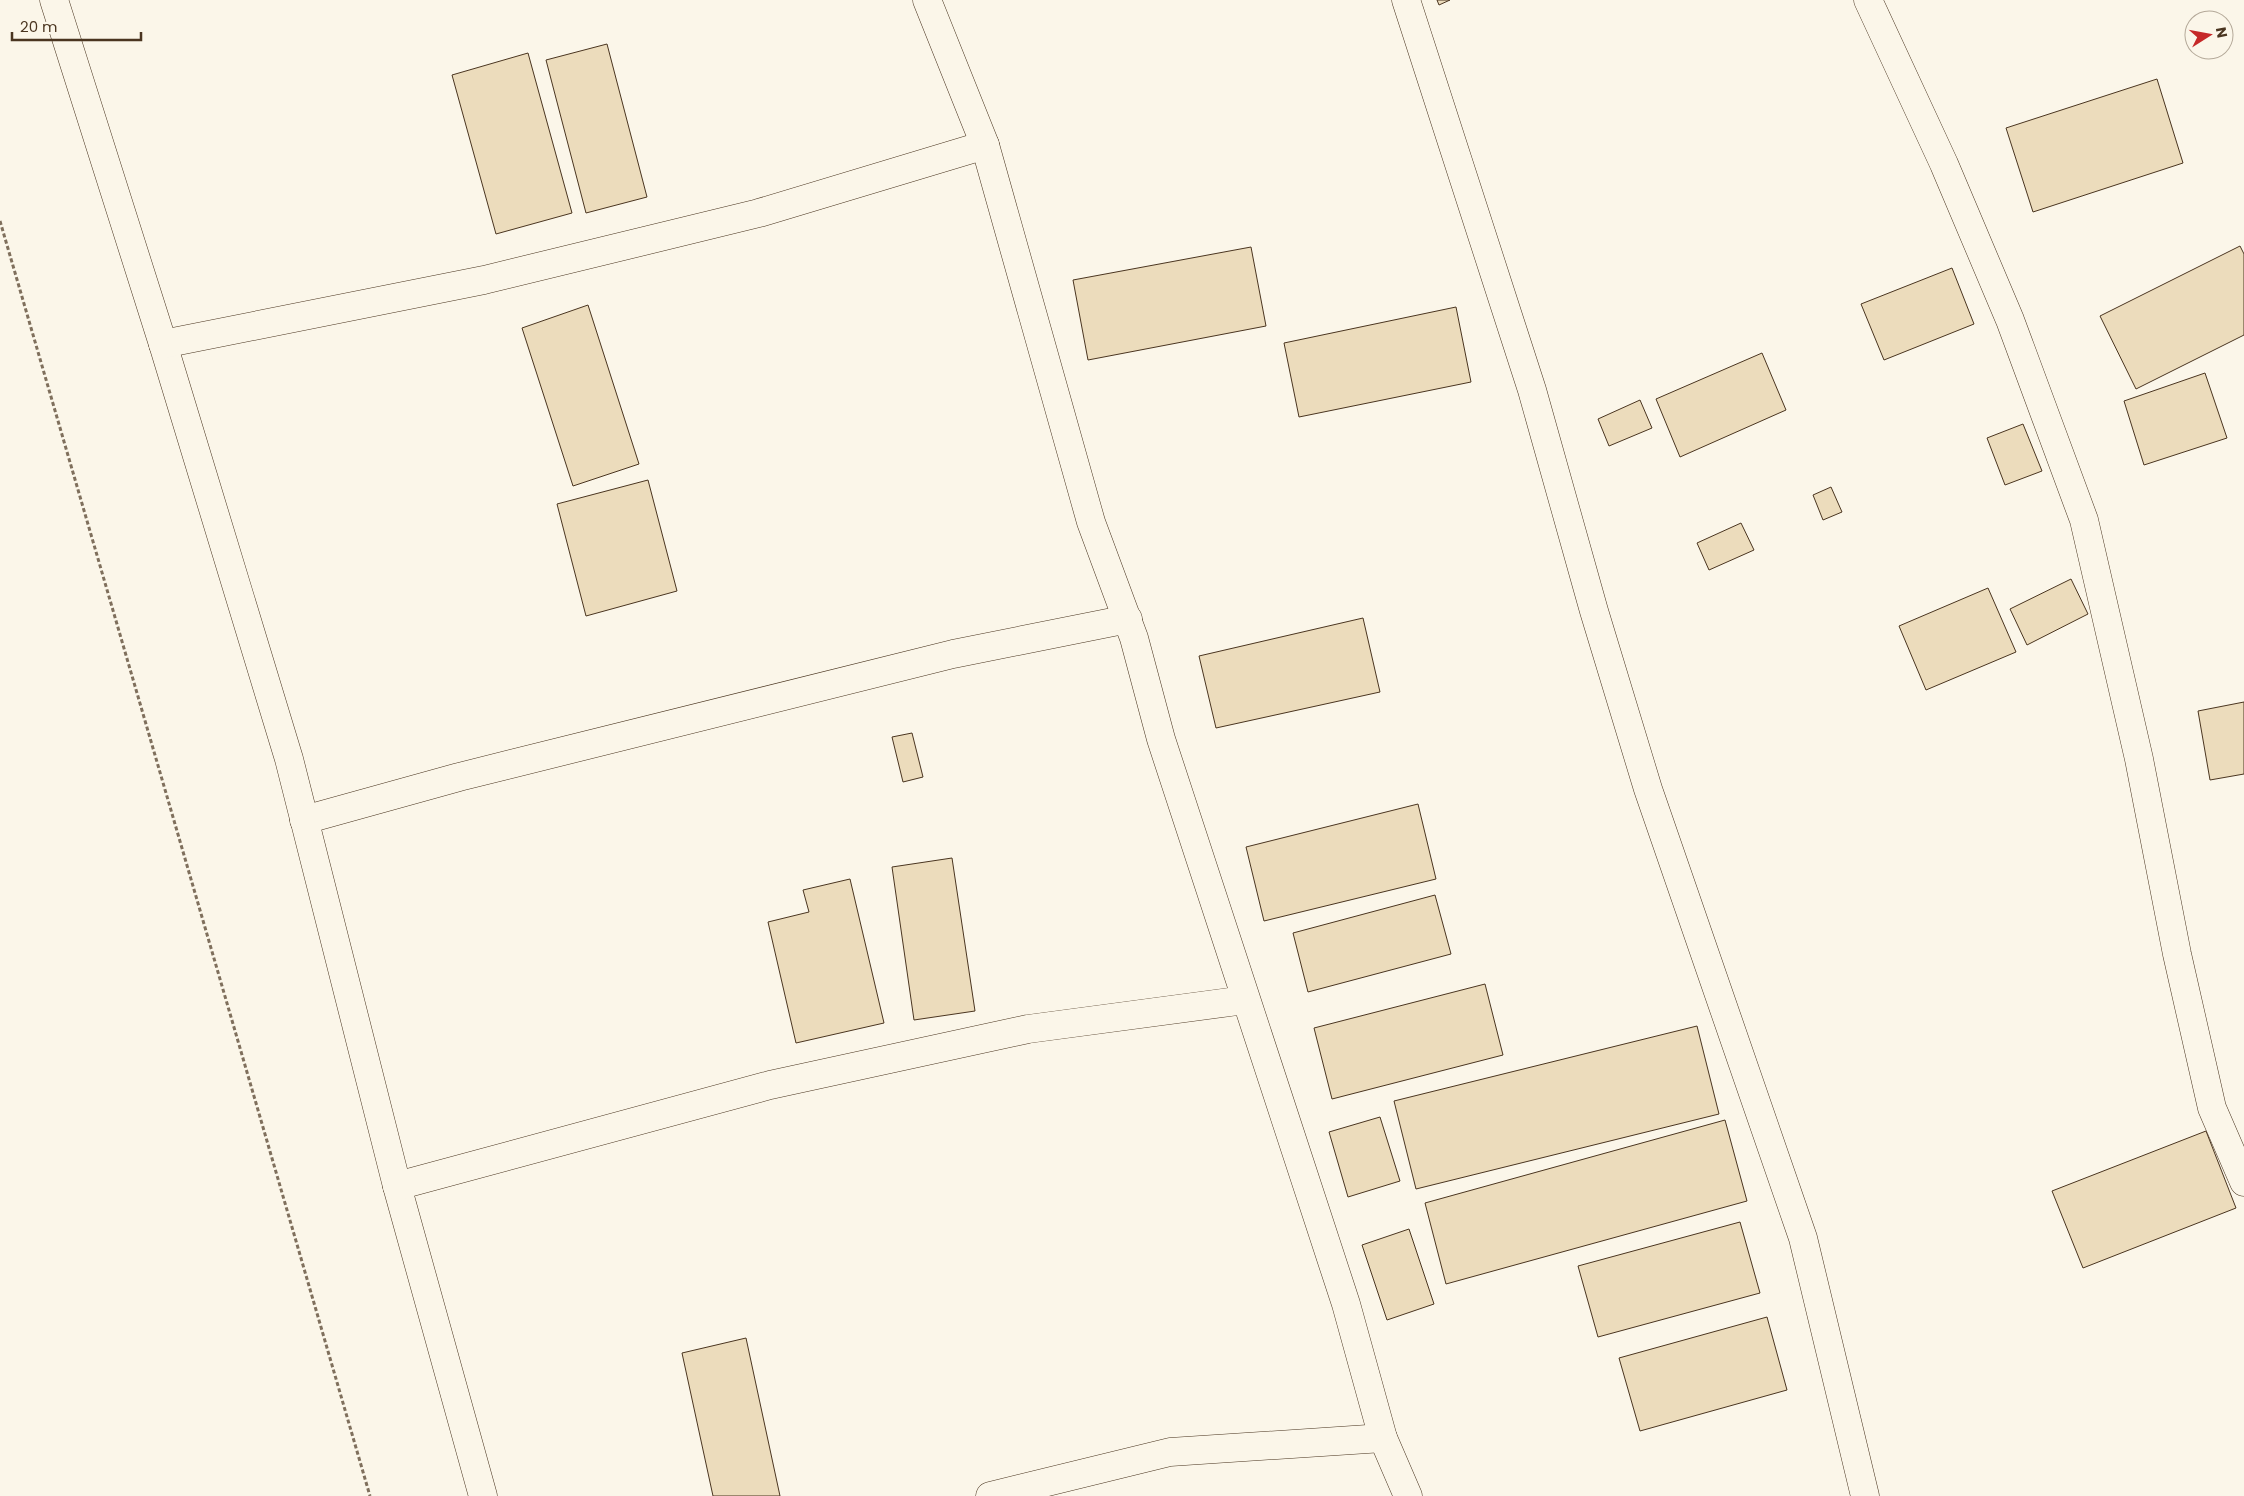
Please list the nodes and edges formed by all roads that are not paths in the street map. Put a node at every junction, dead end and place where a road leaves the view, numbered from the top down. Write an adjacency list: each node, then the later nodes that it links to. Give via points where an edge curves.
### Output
1 (54, 0): 6 (street)
2 (928, 0): 5 (street)
3 (1406, 0): 16 (street, via 1532,390 1648,789 1803,1238)
4 (1868, 0): 10 (street, via 1944,164 2010,320 2084,520 2139,759 2177,954 2212,1108)
5 (985, 145): 6 (street, via 759,213 494,278); 7 (street, via 1092,522)
6 (163, 344): 8 (street, via 289,760)
7 (1128, 619): 8 (street, via 953,654 459,777); 9 (street, via 1160,739)
8 (304, 820): 11 (street)
9 (1245, 1000): 11 (street, via 1028,1029 770,1085); 12 (street, via 1346,1304)
10 (2244, 1182)
11 (397, 1186): 13 (street)
12 (1383, 1438): 14 (street, via 1170,1452); 15 (street)
13 (483, 1496)
14 (990, 1496)
15 (1408, 1496)
16 (1865, 1496)

